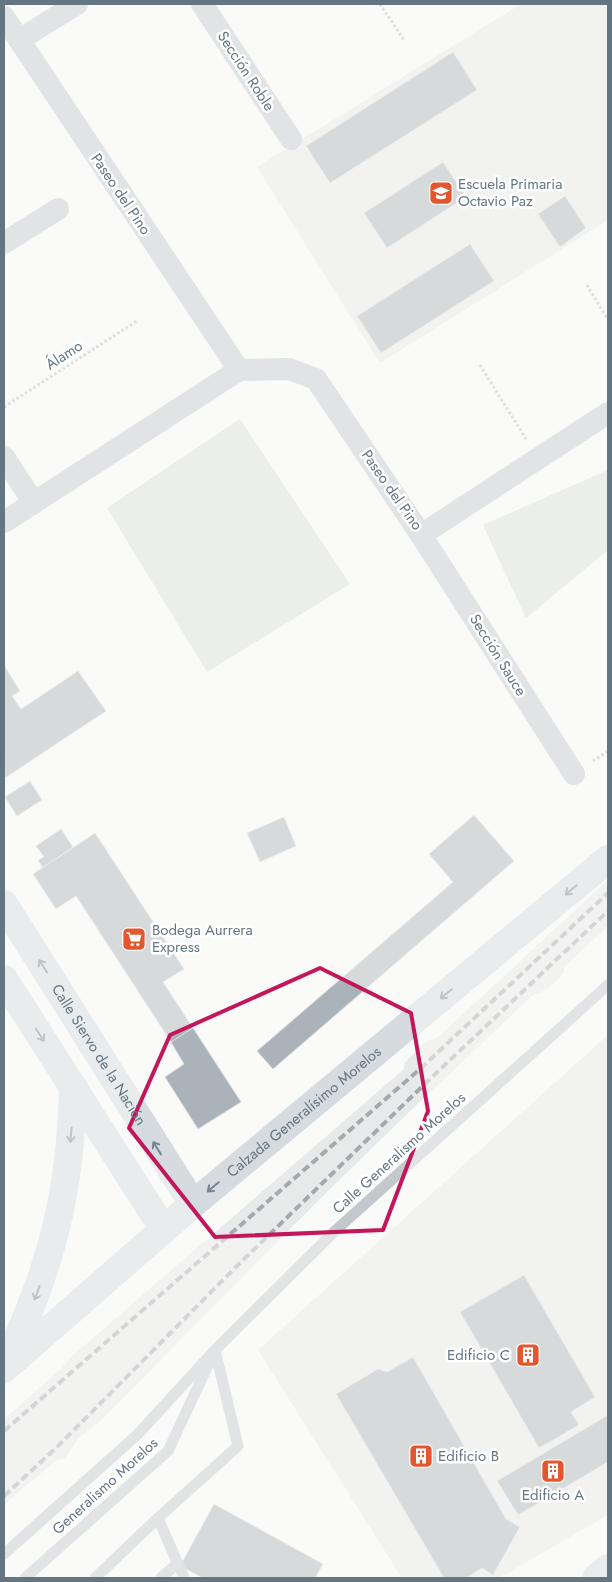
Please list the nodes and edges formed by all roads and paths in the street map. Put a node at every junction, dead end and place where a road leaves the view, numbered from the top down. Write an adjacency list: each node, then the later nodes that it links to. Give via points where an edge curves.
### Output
1 (77, 4): 5 (street)
2 (202, 4): 7 (street, Sección Roble)
3 (380, 4): 6 (path)
4 (4, 17): 5 (street, Paseo del Pino)
5 (19, 40): 14 (street, Paseo del Pino)
6 (404, 40)
7 (290, 139)
8 (58, 209): 9 (street)
9 (4, 243)
10 (587, 285): 11 (path)
11 (608, 320)
12 (137, 321): 15 (path, Álamo)
13 (480, 365): 18 (path)
14 (239, 370): 19 (street); 21 (street, Paseo del Pino, via 289,368 316,379)
15 (4, 407)
16 (608, 413): 18 (street, Paseo del Pino)
17 (4, 457): 19 (street)
18 (538, 459): 21 (street, Paseo del Pino)
19 (34, 502): 20 (street)
20 (4, 522)
21 (422, 535): 22 (street, Sección Sauce)
22 (574, 774)
23 (608, 859): 28 (main road, Calzada Generalísimo Morelos, one-way to 28)
24 (4, 904): 28 (main road, Calle Siervo de la Nación, one-way to 24)
25 (4, 979): 27 (main road, one-way to 27)
26 (608, 985): 30 (lane, Calle Generalismo Morelos, via 336,1230)
27 (73, 1086): 29 (main road); 31 (main road, one-way to 31, via 70,1159 57,1230 34,1302)
28 (193, 1204): 29 (main road, Calzada Generalísimo Morelos)
29 (164, 1230): 31 (main road, Calzada Generalísimo Morelos)
30 (215, 1350): 32 (lane, via 238,1446); 33 (lane, Generalismo Morelos, via 138,1434); 36 (lane, Generalismo Morelos, via 168,1451)
31 (4, 1368)
32 (158, 1518): 34 (lane); 37 (lane)
33 (4, 1554)
34 (177, 1564): 38 (lane); 39 (lane)
35 (608, 1568): 40 (main road)
36 (25, 1578)
37 (95, 1578)
38 (161, 1578)
39 (184, 1578)
40 (596, 1578)

